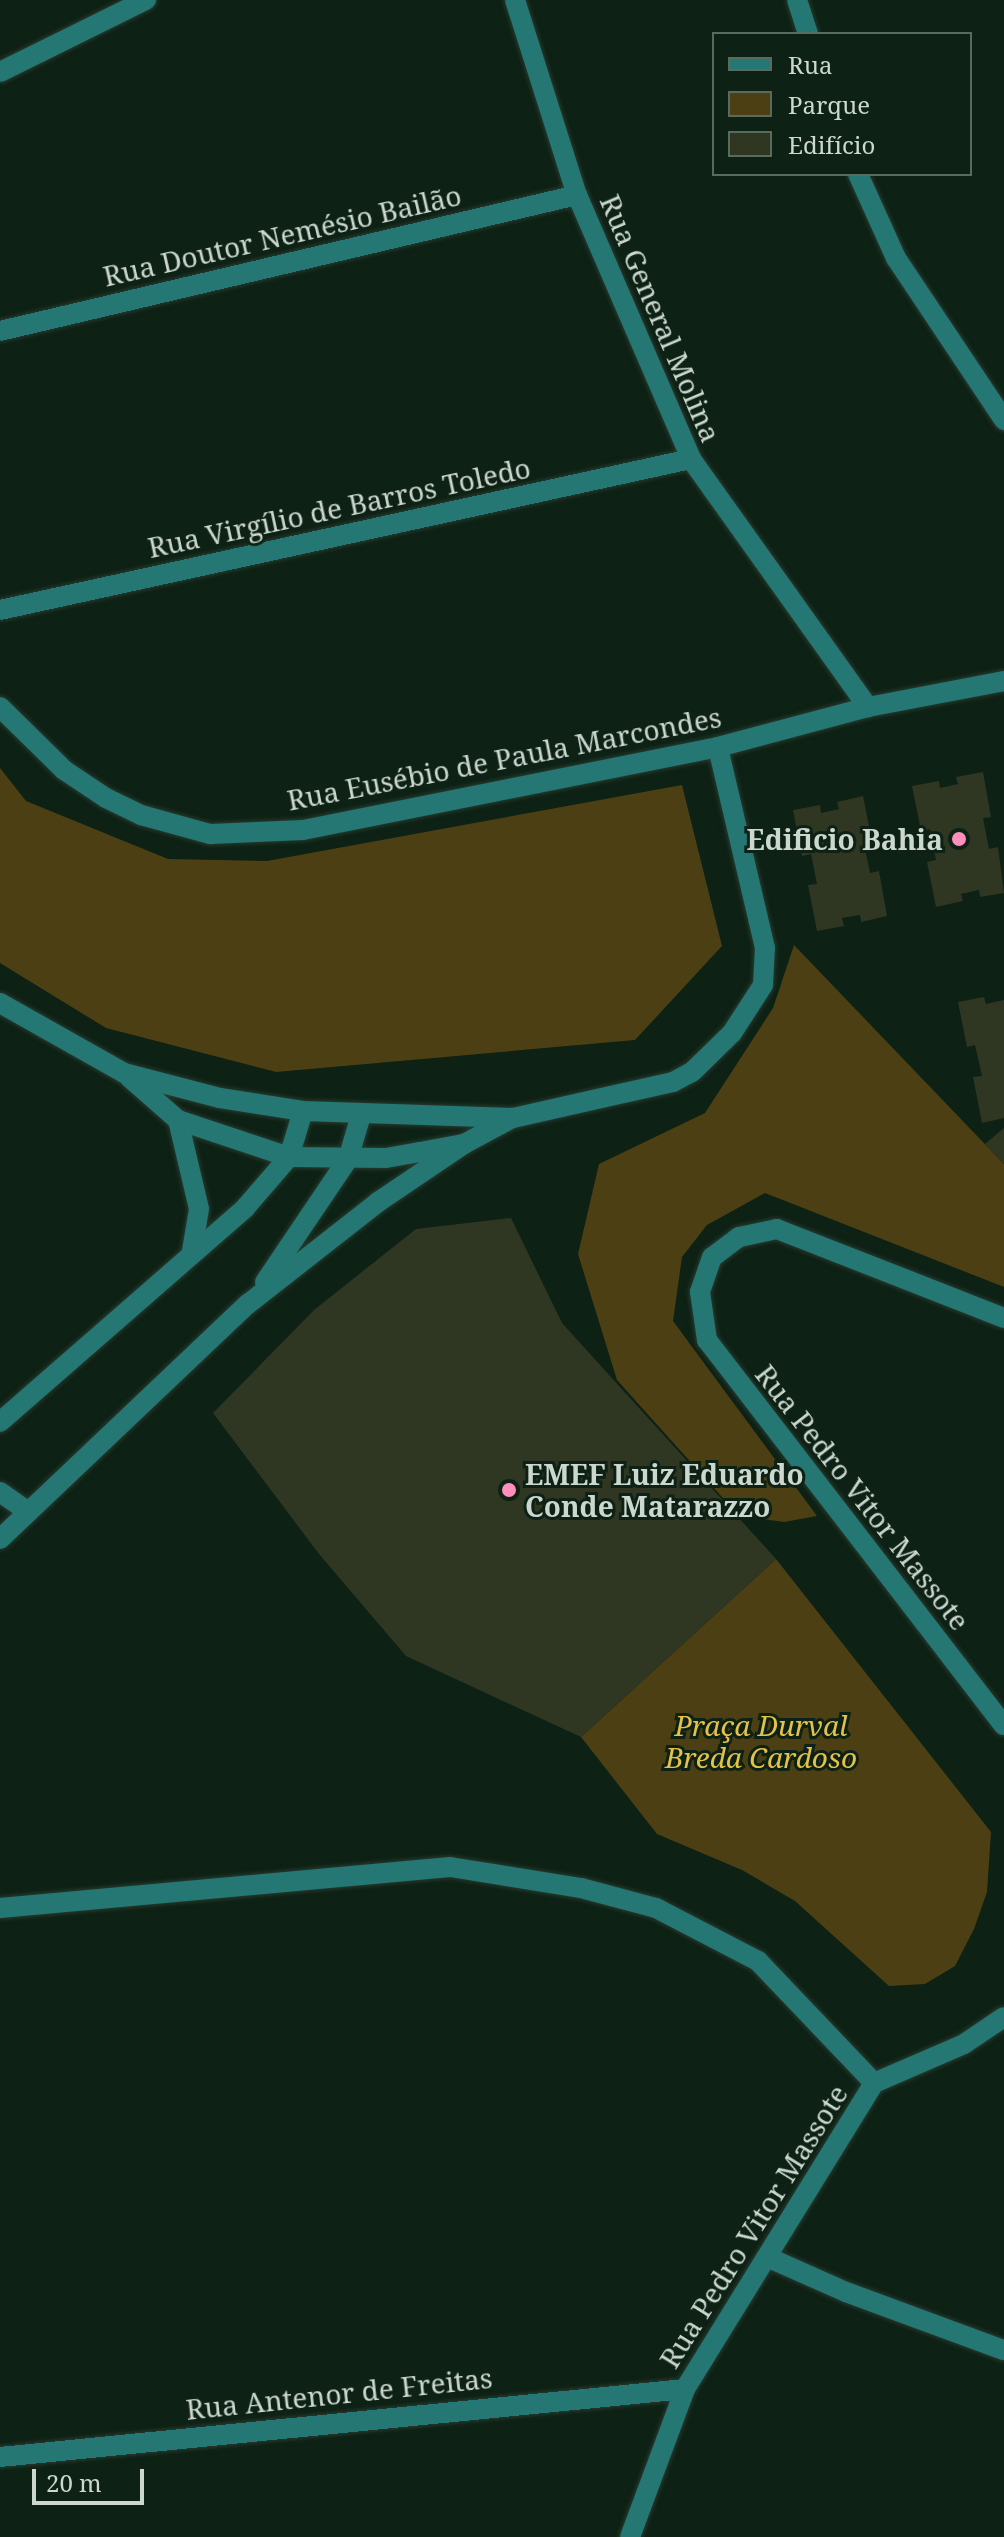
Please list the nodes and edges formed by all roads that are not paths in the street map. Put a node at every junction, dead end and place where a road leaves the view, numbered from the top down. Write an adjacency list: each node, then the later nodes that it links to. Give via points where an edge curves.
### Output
1 (146, 0): 5 (street)
2 (515, 0): 7 (street, Rua General Molina)
3 (797, 0): 4 (street)
4 (807, 32)
5 (0, 72)
6 (859, 176): 9 (street, via 896,258)
7 (577, 195): 8 (street, Rua Doutor Nemésio Bailão); 10 (street, Rua General Molina)
8 (0, 331)
9 (1004, 420)
10 (691, 459): 11 (street, Rua Virgílio de Barros Toledo); 14 (street, Rua General Molina)
11 (0, 610)
12 (1004, 681): 14 (street, Rua Eusébio de Paula Marcondes)
13 (0, 707): 15 (street, Rua Eusébio de Paula Marcondes, via 64,770 106,798 141,815 210,834 303,830)
14 (868, 707): 15 (street, Rua Eusébio de Paula Marcondes)
15 (718, 747): 20 (street, via 765,948 763,985 749,1011 692,1072 673,1082)
16 (0, 1003): 17 (street)
17 (124, 1073): 18 (street, via 220,1098); 21 (street)
18 (303, 1111): 19 (street); 23 (street)
19 (361, 1115): 20 (street); 24 (street)
20 (513, 1118): 22 (street)
21 (178, 1120): 23 (street); 25 (street, via 199,1209)
22 (464, 1144): 24 (street); 26 (street, via 378,1202)
23 (289, 1157): 24 (street); 25 (street, via 245,1208)
24 (348, 1159): 26 (street)
25 (192, 1251): 28 (street)
26 (248, 1304): 30 (street)
27 (1004, 1318): 32 (street, Rua Pedro Vitor Massote, via 777,1229 739,1237 712,1257 700,1292 707,1340)
28 (0, 1422)
29 (0, 1492): 30 (street)
30 (29, 1512): 31 (street)
31 (0, 1539)
32 (1004, 1725)
33 (0, 1908): 35 (street, via 450,1867 581,1888 656,1908 758,1961)
34 (1004, 2017): 35 (street, Rua Pedro Vitor Massote, via 964,2044)
35 (874, 2083): 36 (street, Rua Pedro Vitor Massote)
36 (767, 2257): 37 (street); 38 (street, Rua Pedro Vitor Massote)
37 (1004, 2350)
38 (685, 2389): 39 (street, Rua Antenor de Freitas); 40 (street, Rua Pedro Vitor Massote)
39 (0, 2457)
40 (630, 2537)

